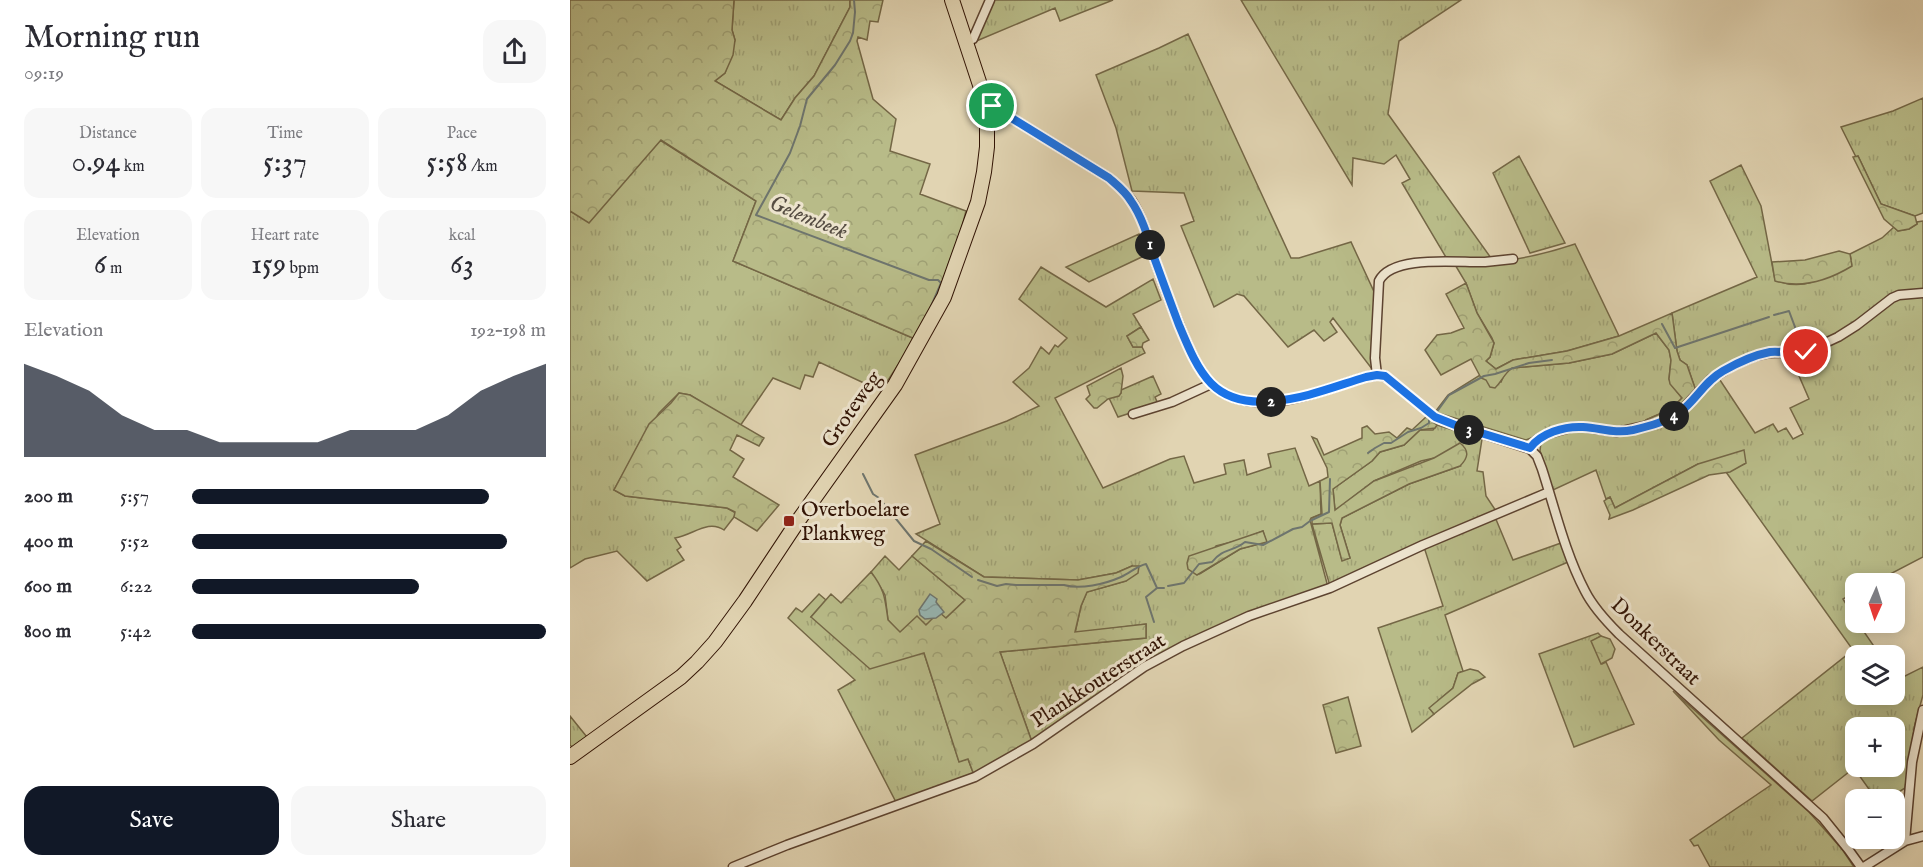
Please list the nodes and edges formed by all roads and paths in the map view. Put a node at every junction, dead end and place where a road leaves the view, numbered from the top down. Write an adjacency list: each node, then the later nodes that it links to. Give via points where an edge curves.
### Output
1 (952, 0): 3 (main road, Groteweg)
2 (990, 0): 3 (street, via 973,39)
3 (966, 41): 4 (main road, Groteweg)
4 (986, 105): 8 (street, via 1109,178 1131,200 1184,335 1200,372); 13 (main road, Groteweg, via 987,147 978,202 944,297 895,385 715,642 681,677)
5 (1513, 259): 7 (street, via 1406,265 1385,272 1379,281)
6 (1923, 293): 10 (street, via 1892,298 1838,337 1806,352 1769,352 1732,366 1711,379 1681,411 1662,422 1617,432 1573,427 1538,439)
7 (1377, 375): 8 (street, via 1271,402 1237,399); 10 (street, via 1385,376 1445,422)
8 (1210, 384): 9 (street)
9 (1133, 414)
10 (1530, 448): 11 (street, Donkerstraat, via 1537,456)
11 (1549, 492): 17 (street, Plankkouterstraat, via 1330,588 1249,616 1183,646 975,777); 18 (street, Donkerstraat, via 1574,567 1602,616 1823,818)
12 (1923, 710): 15 (street, via 1912,762)
13 (570, 757)
14 (1923, 836): 15 (street)
15 (1905, 842)
16 (1893, 849): 18 (street)
17 (733, 867)
18 (1862, 867)

